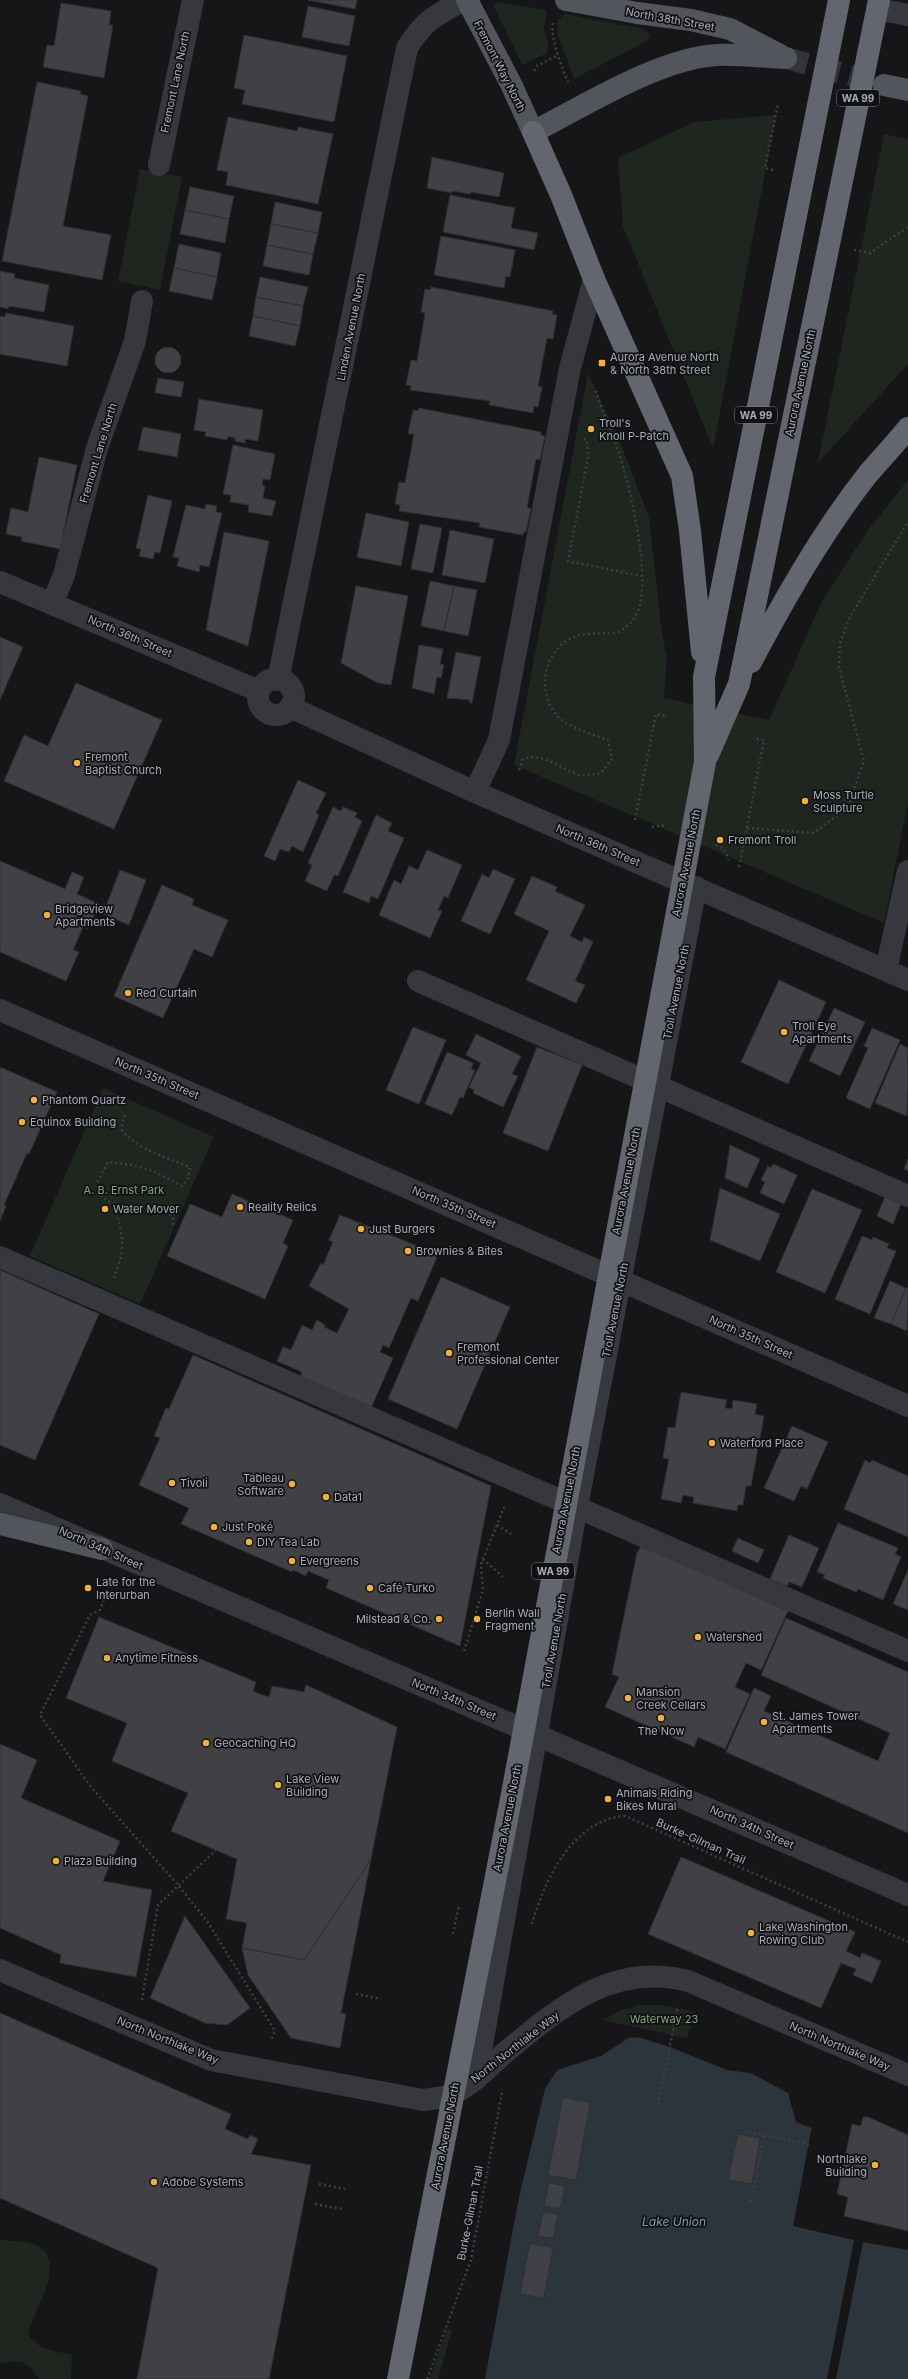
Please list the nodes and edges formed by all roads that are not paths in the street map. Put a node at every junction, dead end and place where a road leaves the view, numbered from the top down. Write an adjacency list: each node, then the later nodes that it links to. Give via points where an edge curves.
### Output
1 (193, 0): 10 (street, Fremont Lane North)
2 (466, 0): 9 (main road, Fremont Way North, via 511,84); 17 (street, Linden Avenue North, via 430,19 418,30 407,48)
3 (835, 1): 16 (highway, Aurora Avenue North / WA 99, via 834,28)
4 (878, 4): 6 (street); 18 (highway, Aurora Avenue North / WA 99)
5 (560, 9): 9 (main road, North 38th Street, via 637,13 691,20 730,29 786,58 716,56 684,61 647,74)
6 (908, 15)
7 (884, 85): 8 (main road)
8 (908, 90)
9 (533, 132): 11 (highway)
10 (159, 165)
11 (594, 279): 16 (highway, via 682,476 694,565); 22 (street, via 570,368 498,740)
12 (142, 301): 15 (street, Fremont Lane North, via 135,341 97,448 64,575)
13 (908, 428): 18 (highway, via 843,509 785,598)
14 (0, 582): 15 (street, North 36th Street)
15 (52, 604): 19 (street, North 36th Street)
16 (704, 677): 21 (highway, Aurora Avenue North / WA 99)
17 (278, 680): 19 (street, via 269,680); 20 (street, via 286,683 293,693)
18 (739, 684): 21 (highway, Aurora Avenue North / WA 99)
19 (259, 691): 20 (street, via 259,704 267,713 278,714)
20 (290, 707): 22 (street, North 36th Street)
21 (705, 762): 44 (highway, Aurora Avenue North / WA 99, via 512,1791)
22 (476, 792): 24 (street, North 36th Street)
23 (908, 871): 25 (street)
24 (696, 887): 25 (street, North 36th Street); 29 (street, Troll Avenue North)
25 (886, 970): 26 (street, North 36th Street)
26 (908, 980)
27 (418, 981): 29 (street)
28 (0, 1010): 32 (street, North 35th Street)
29 (658, 1085): 30 (street); 32 (street, Troll Avenue North)
30 (908, 1196)
31 (0, 1257): 35 (street)
32 (621, 1280): 33 (street, North 35th Street); 35 (street, Troll Avenue North)
33 (908, 1406)
34 (0, 1504): 37 (street, North 34th Street)
35 (577, 1506): 38 (street); 39 (street, Troll Avenue North)
36 (0, 1524): 37 (main road)
37 (102, 1549): 39 (street, North 34th Street)
38 (908, 1651)
39 (538, 1734): 40 (street, North 34th Street); 43 (street, Troll Avenue North)
40 (908, 1895)
41 (0, 1970): 43 (street, North Northlake Way, via 211,2060 423,2100 448,2096)
42 (908, 2075): 43 (street, North Northlake Way, via 688,1981 653,1975 619,1979 589,1992 542,2023)
43 (476, 2079)
44 (398, 2379)

